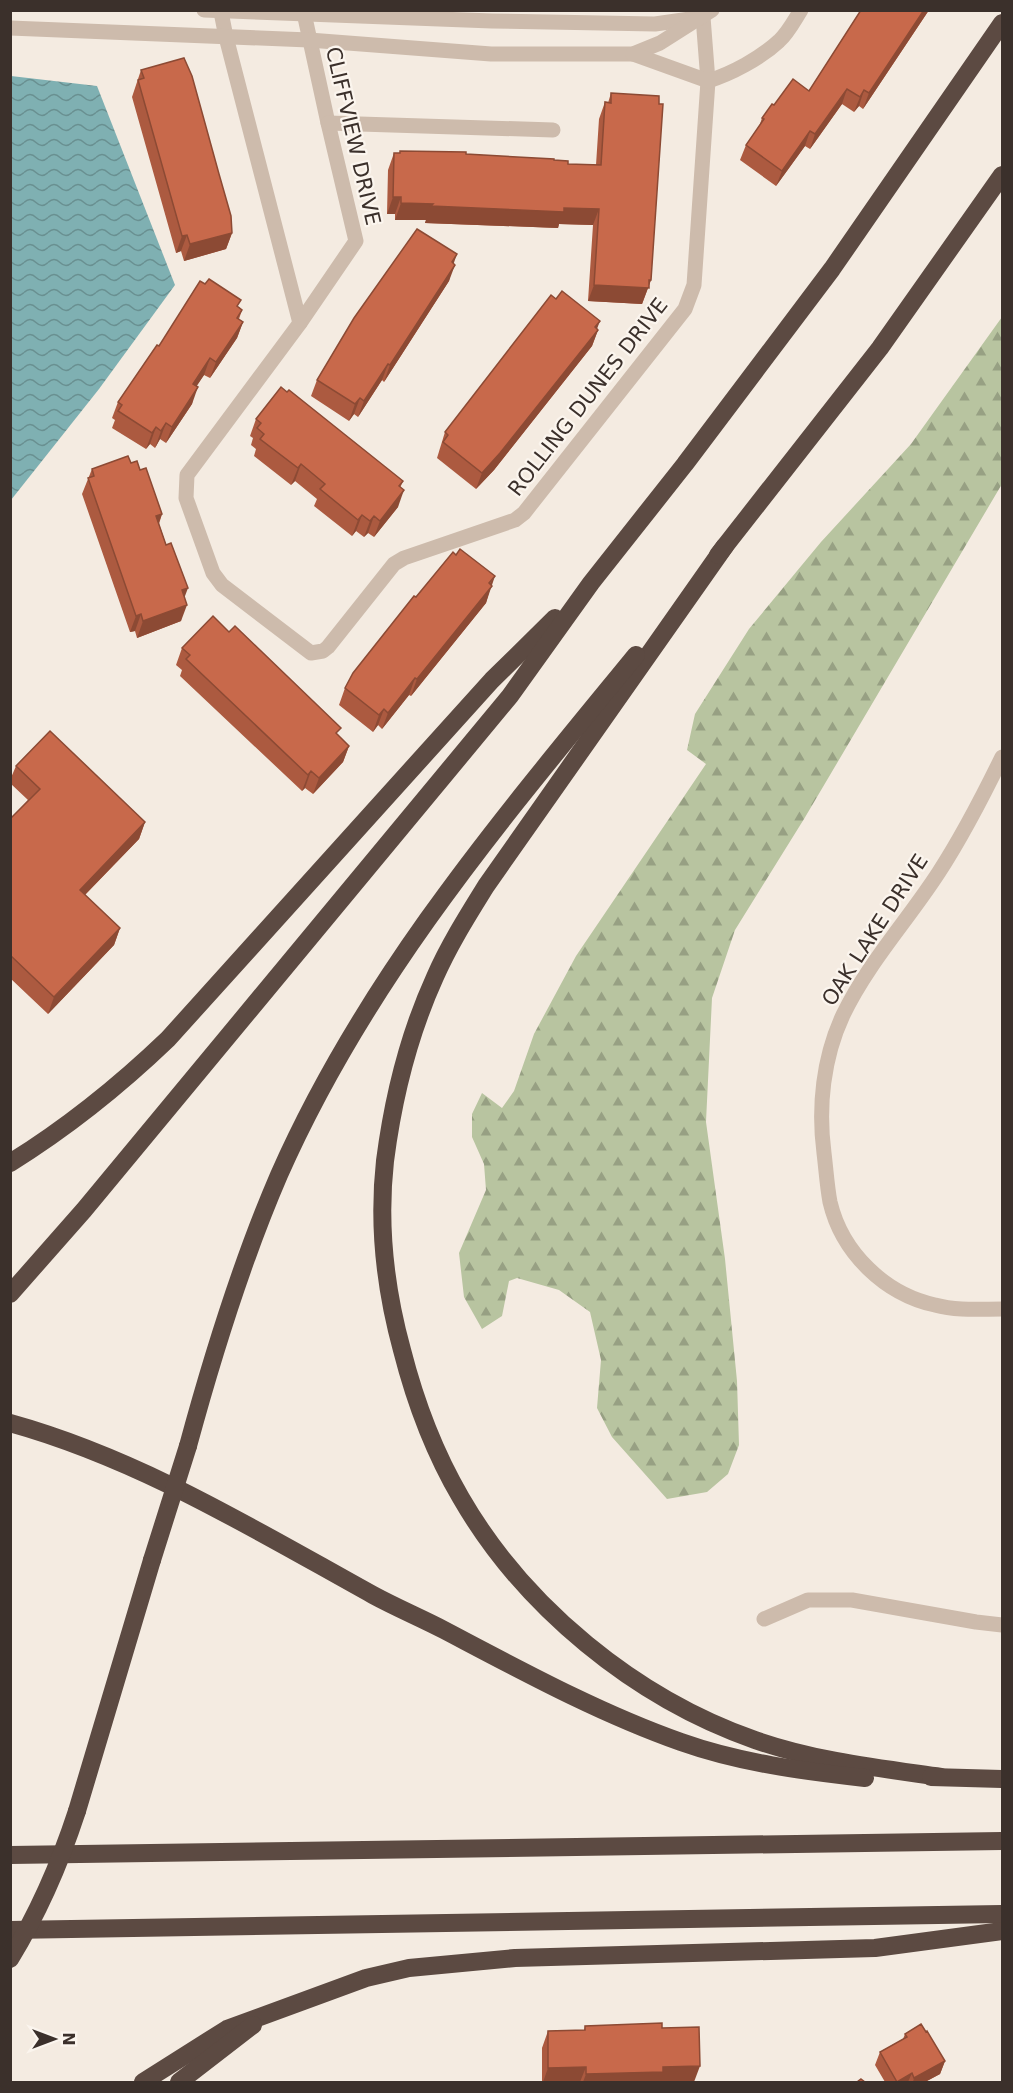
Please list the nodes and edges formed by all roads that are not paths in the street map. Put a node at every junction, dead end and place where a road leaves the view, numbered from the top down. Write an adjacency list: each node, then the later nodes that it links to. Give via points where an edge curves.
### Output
1 (204, 10): 3 (street)
2 (801, 10): 11 (street, via 771,48 736,70)
3 (221, 12): 4 (street); 8 (street)
4 (304, 13): 5 (street, via 655,24); 9 (street, CLIFFVIEW DRIVE)
5 (708, 14): 10 (street); 11 (street, ROLLING DUNES DRIVE)
6 (1002, 23): 17 (highway, via 832,269)
7 (10, 28): 8 (street)
8 (226, 37): 9 (street); 15 (street)
9 (309, 40): 10 (street, via 491,54); 12 (street, CLIFFVIEW DRIVE)
10 (633, 54): 11 (street)
11 (708, 81): 18 (street, ROLLING DUNES DRIVE, via 694,285 685,309 524,513 515,520 394,564 328,647)
12 (328, 123): 13 (street); 15 (street, CLIFFVIEW DRIVE, via 356,241)
13 (553, 130)
14 (1002, 175): 16 (highway, via 880,348)
15 (300, 323): 18 (street, CLIFFVIEW DRIVE, via 187,475 186,498 213,573 222,585)
16 (725, 546): 26 (highway, via 486,886 435,977 403,1071 385,1161 383,1236 392,1315 422,1415 461,1498 505,1562 565,1626 628,1675 682,1707 752,1739 809,1757); 33 (highway, bridge, via 436,905 364,1015 311,1110 261,1217 215,1348 63,1852)
17 (591, 583): 20 (highway, via 492,680 168,1039 105,1096); 21 (highway, via 510,696)
18 (311, 653)
19 (1002, 757): 22 (street, OAK LAKE DRIVE, via 940,871 866,976 843,1016 824,1078 822,1135 836,1221 868,1269 891,1287 926,1303)
20 (14, 1160)
21 (10, 1294)
22 (1002, 1309)
23 (10, 1423): 26 (highway, via 51,1434 118,1461 551,1686 683,1742 806,1771 870,1778)
24 (764, 1619): 25 (street, via 808,1600 852,1600)
25 (1002, 1625)
26 (941, 1777): 27 (highway)
27 (1002, 1779)
28 (1002, 1841): 29 (highway)
29 (10, 1855)
30 (1002, 1914): 31 (highway)
31 (10, 1930)
32 (1002, 1931): 34 (highway, via 875,1948 445,1963 366,1978)
33 (10, 1959)
34 (264, 2017): 35 (highway, via 227,2029); 36 (highway)
35 (143, 2082)
36 (179, 2082)

